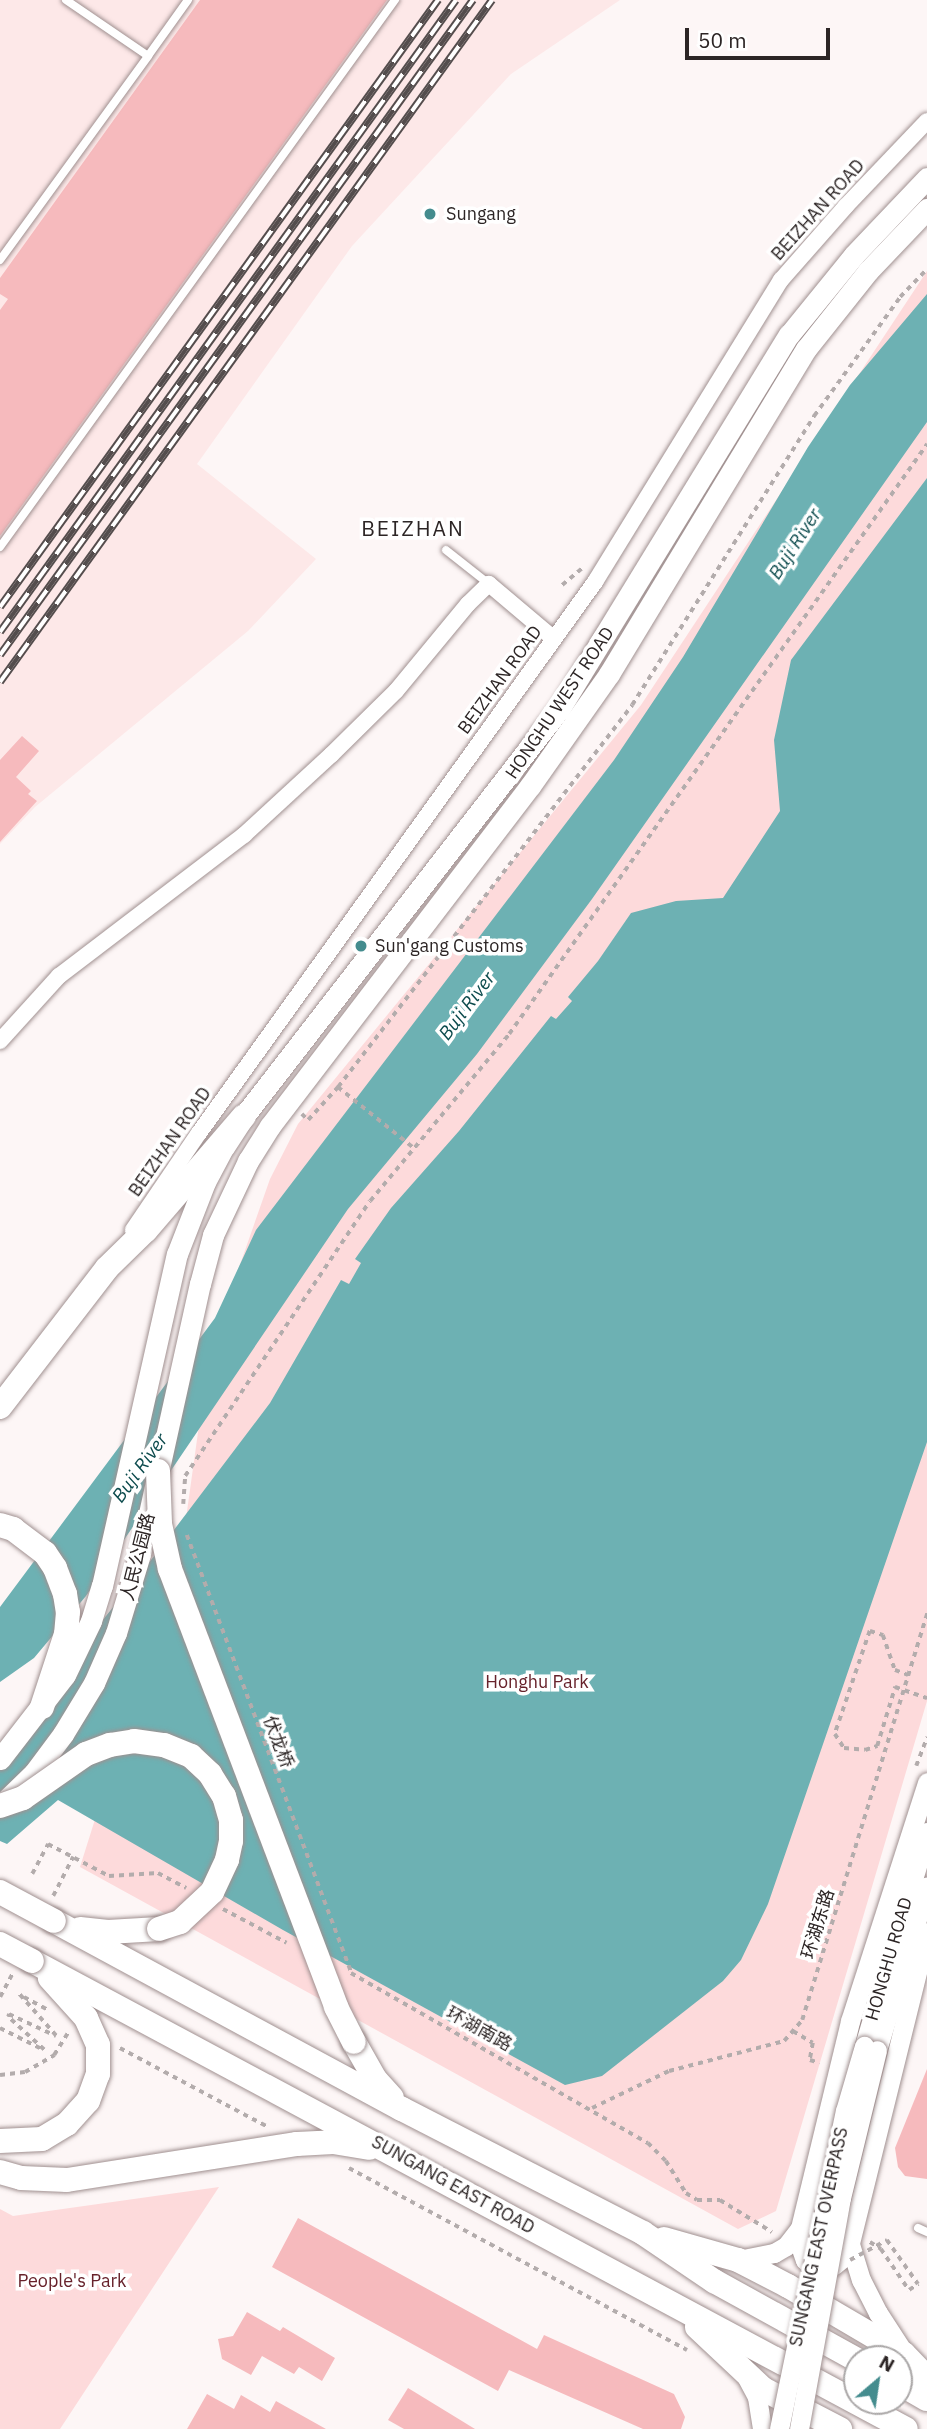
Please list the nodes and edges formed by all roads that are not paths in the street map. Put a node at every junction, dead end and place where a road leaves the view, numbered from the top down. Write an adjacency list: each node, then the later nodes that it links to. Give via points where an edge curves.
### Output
1 (66, 0): 4 (lane)
2 (188, 0): 4 (lane)
3 (395, 0): 9 (lane)
4 (148, 56): 8 (lane)
5 (927, 121): 12 (street, BEIZHAN ROAD, via 781,280 596,582)
6 (927, 178): 14 (main road, HONGHU WEST ROAD, via 854,255 789,335 560,708)
7 (927, 209): 16 (main road, HONGHU WEST ROAD, via 868,271 806,349 609,674 522,797 270,1126 228,1198)
8 (0, 260)
9 (0, 547)
10 (446, 550): 11 (lane)
11 (489, 584): 12 (street); 13 (street, via 396,691 331,755 244,835 59,976)
12 (554, 639): 17 (street, BEIZHAN ROAD)
13 (0, 1041)
14 (244, 1116): 15 (main road, HONGHU WEST ROAD, via 205,1182); 17 (main road)
15 (187, 1224): 21 (main road, 人民公园路, via 102,1586 83,1640)
16 (213, 1235): 19 (main road, 人民公园路)
17 (107, 1268): 18 (main road)
18 (0, 1407)
19 (158, 1471): 24 (main road, 人民公园路, bridge, via 130,1594 94,1682 34,1773); 33 (main road, bridge, via 160,1524 170,1569 336,2007 375,2079)
20 (0, 1525): 21 (main road, via 46,1553 65,1594 66,1634)
21 (42, 1707): 22 (main road, 人民公园路)
22 (0, 1759)
23 (927, 1782): 37 (street, via 849,2021)
24 (0, 1806): 28 (main road, bridge, via 23,1798 86,1754 134,1741 164,1745 191,1756 224,1796 231,1820 228,1860 212,1892 180,1922 159,1929 108,1932)
25 (927, 1832): 32 (street, HONGHU ROAD)
26 (927, 1886): 32 (street, HONGHU ROAD)
27 (0, 1892): 28 (main road, bridge)
28 (61, 1924): 33 (main road)
29 (927, 1932): 39 (street)
30 (0, 1944): 31 (main road, SUNGANG EAST ROAD, bridge)
31 (32, 1961): 34 (main road, via 86,2018 98,2045 98,2074 88,2101 67,2124 41,2139); 35 (main road, SUNGANG EAST ROAD)
32 (870, 2048): 49 (street, SUNGANG EAST OVERPASS, bridge, via 845,2111); 50 (street, SUNGANG EAST OVERPASS, bridge)
33 (402, 2109): 38 (main road)
34 (0, 2141)
35 (394, 2152): 36 (main road, via 333,2141 67,2180); 41 (main road, SUNGANG EAST ROAD)
36 (0, 2172)
37 (800, 2228): 39 (street, via 805,2260 825,2269); 40 (street, via 774,2253)
38 (643, 2233): 40 (main road); 44 (main road, via 714,2281)
39 (860, 2243): 43 (street, via 861,2280)
40 (738, 2260): 42 (main road)
41 (677, 2308): 46 (main road); 52 (main road, SUNGANG EAST ROAD)
42 (890, 2345)
43 (898, 2345)
44 (843, 2352)
45 (913, 2363): 47 (main road)
46 (738, 2366): 48 (street, via 757,2397); 51 (main road, via 783,2402)
47 (927, 2378)
48 (762, 2429)
49 (779, 2429)
50 (799, 2429)
51 (840, 2429)
52 (906, 2429)

